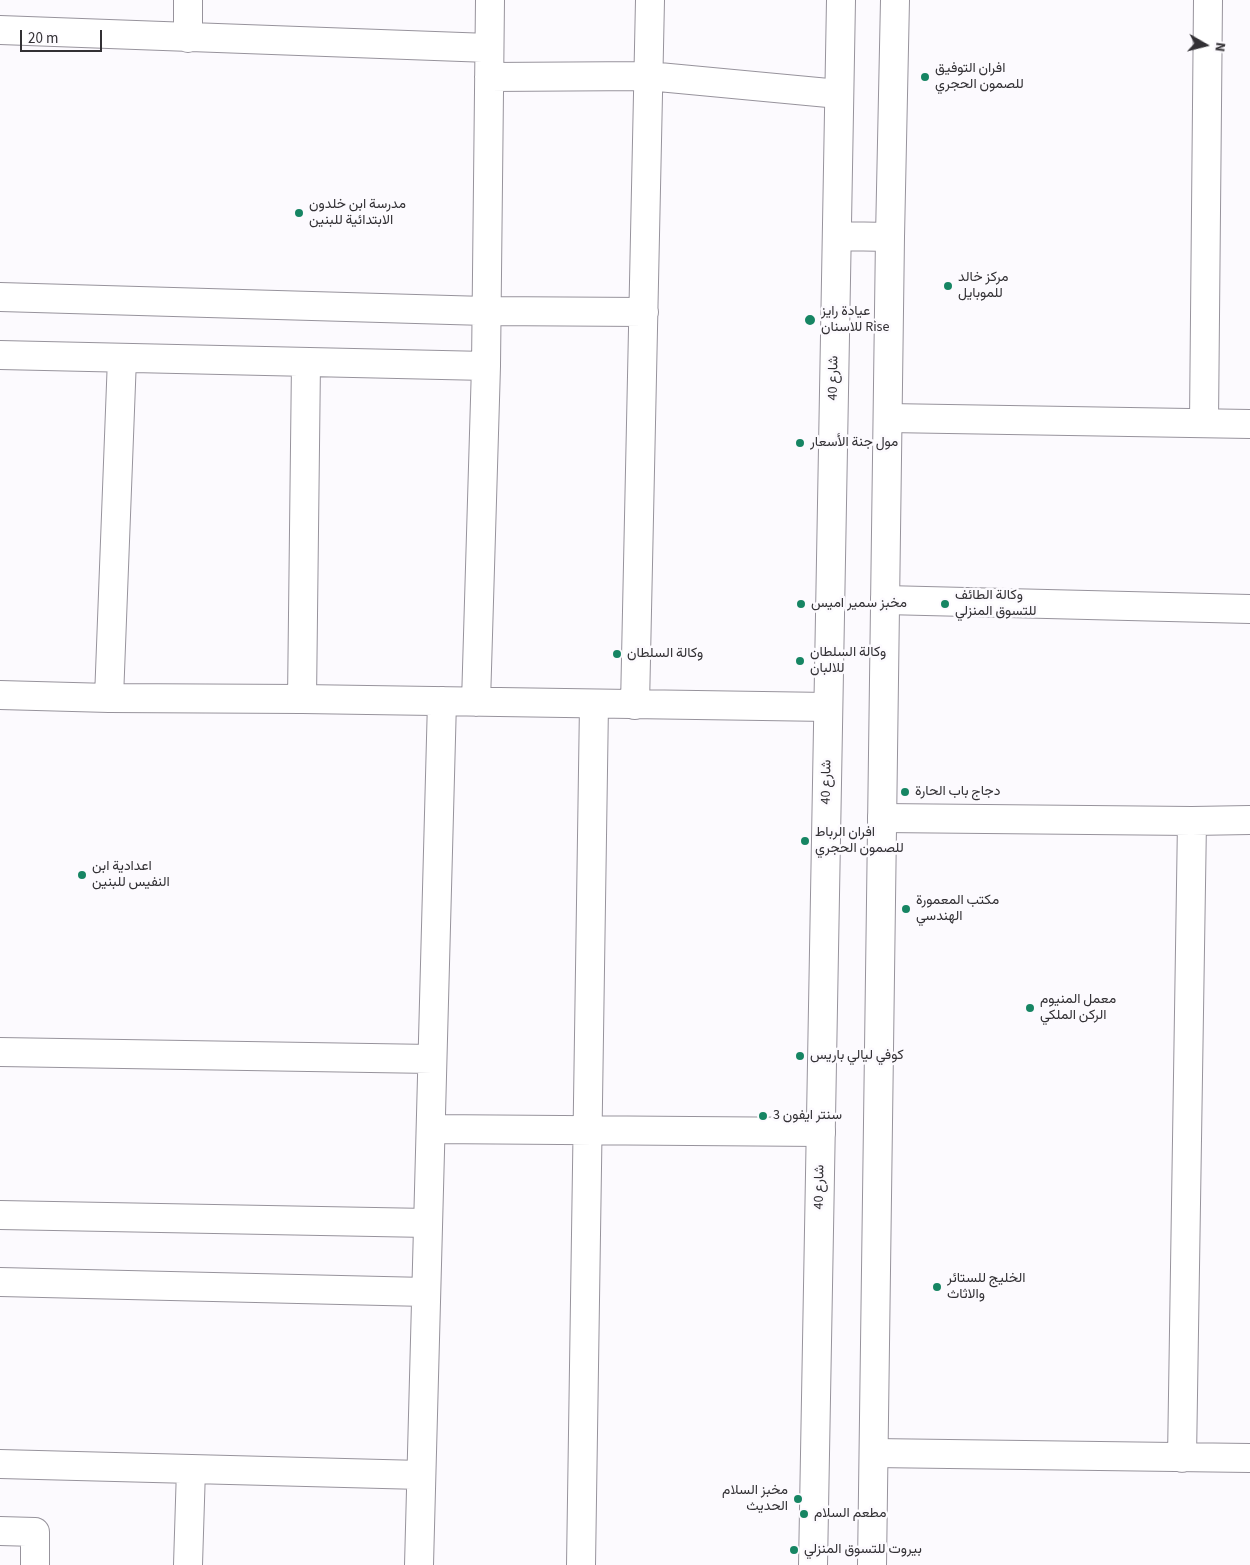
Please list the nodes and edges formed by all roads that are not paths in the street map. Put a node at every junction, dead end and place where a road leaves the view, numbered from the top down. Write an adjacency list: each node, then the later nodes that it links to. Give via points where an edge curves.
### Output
1 (188, 0): 8 (street)
2 (490, 0): 9 (street)
3 (650, 0): 10 (street)
4 (841, 0): 12 (street, شارع 40)
5 (895, 0): 14 (street)
6 (1208, 0): 23 (street)
7 (0, 30): 8 (street)
8 (188, 38): 9 (street)
9 (489, 48): 11 (street)
10 (648, 76): 11 (street); 12 (street); 17 (street)
11 (489, 77): 16 (street)
12 (839, 94): 13 (street, شارع 40)
13 (837, 236): 14 (street); 34 (street, شارع 40)
14 (890, 237): 22 (street)
15 (0, 297): 16 (street)
16 (485, 311): 17 (street); 21 (street)
17 (644, 312): 33 (street)
18 (0, 355): 19 (street)
19 (122, 358): 20 (street); 28 (street)
20 (306, 362): 21 (street); 29 (street)
21 (486, 366): 31 (street)
22 (888, 418): 23 (street); 25 (street)
23 (1204, 422): 24 (street)
24 (1250, 424)
25 (885, 600): 26 (street); 35 (street)
26 (1250, 609)
27 (0, 695): 28 (street)
28 (109, 698): 29 (street)
29 (302, 699): 30 (street)
30 (442, 701): 31 (street); 39 (street)
31 (476, 702): 32 (street)
32 (594, 704): 33 (street); 41 (street)
33 (635, 704): 34 (street)
34 (828, 707): 42 (street, شارع 40)
35 (882, 818): 37 (street); 47 (street)
36 (1250, 820): 37 (street)
37 (1192, 822): 48 (street)
38 (0, 1052): 39 (street)
39 (432, 1059): 40 (street)
40 (431, 1129): 41 (street); 44 (street)
41 (588, 1130): 42 (street); 57 (street)
42 (821, 1132): 58 (street, شارع 40)
43 (0, 1215): 44 (street)
44 (428, 1223): 46 (street)
45 (0, 1282): 46 (street)
46 (426, 1292): 52 (street)
47 (874, 1453): 48 (street); 59 (street)
48 (1182, 1458): 49 (street)
49 (1250, 1458)
50 (0, 1464): 51 (street)
51 (191, 1469): 52 (street); 55 (street)
52 (421, 1475): 56 (street)
53 (0, 1531): 54 (street, via 36,1532)
54 (35, 1565)
55 (188, 1565)
56 (419, 1565)
57 (581, 1565)
58 (813, 1565)
59 (872, 1565)

